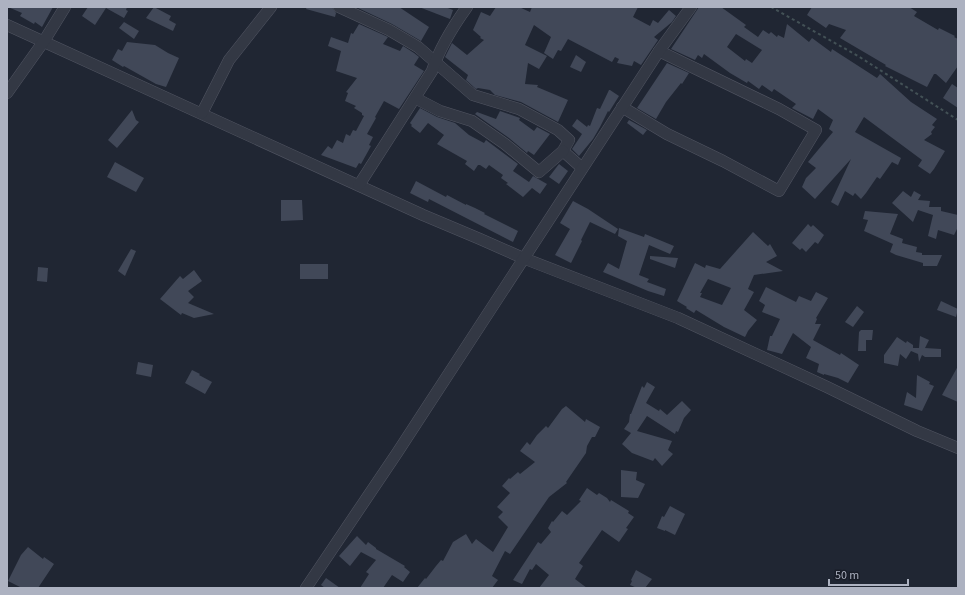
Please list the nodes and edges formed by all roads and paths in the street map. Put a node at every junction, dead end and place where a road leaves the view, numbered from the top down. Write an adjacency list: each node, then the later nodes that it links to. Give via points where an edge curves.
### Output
1 (65, 7): 8 (street)
2 (271, 7): 14 (street, via 229,60)
3 (339, 7): 10 (street, via 389,30 418,47)
4 (468, 7): 10 (street)
5 (691, 7): 9 (street)
6 (770, 7): 15 (path, via 858,56)
7 (7, 25): 8 (street)
8 (44, 40): 11 (street); 14 (street)
9 (659, 51): 13 (street); 13 (street, via 779,109 816,130 779,191)
10 (435, 62): 12 (street); 16 (street, via 473,95 519,109 558,130 569,140)
11 (7, 93)
12 (415, 98): 16 (street, via 440,111 472,121 539,172); 18 (street)
13 (622, 108): 17 (street)
14 (202, 113): 18 (street)
15 (958, 120)
16 (563, 151): 17 (street)
17 (582, 168): 19 (street)
18 (359, 185): 19 (street)
19 (523, 258): 20 (street, via 678,318); 21 (street)
20 (958, 448)
21 (306, 588)

